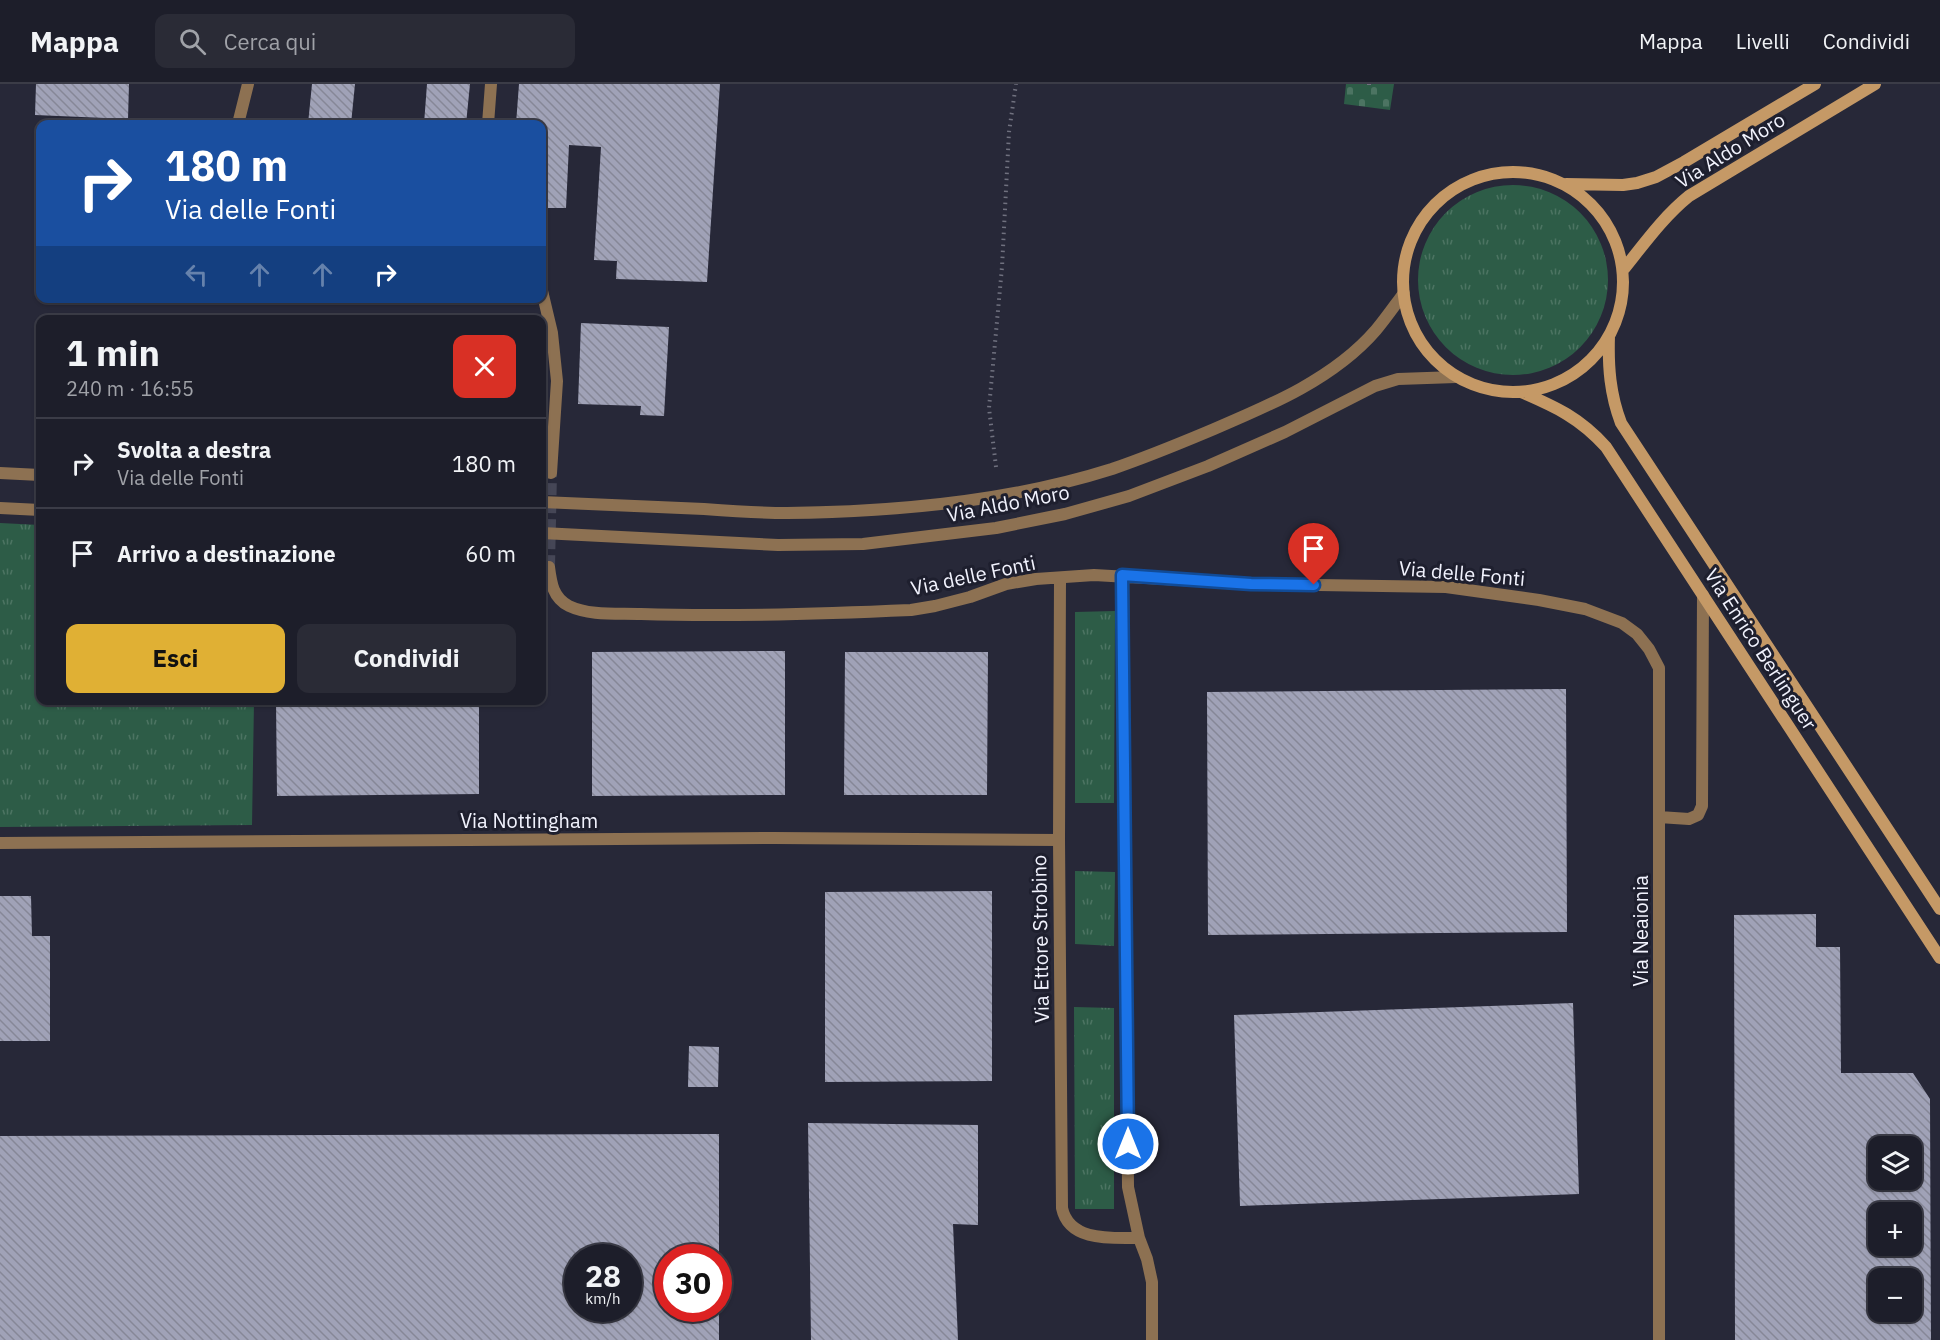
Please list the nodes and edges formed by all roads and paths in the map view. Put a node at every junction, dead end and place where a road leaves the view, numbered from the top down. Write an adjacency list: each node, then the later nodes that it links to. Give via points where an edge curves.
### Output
1 (248, 84): 6 (street)
2 (491, 84): 7 (street)
3 (1016, 84): 15 (path, via 989,408)
4 (1815, 84): 8 (main road, Via Aldo Moro, via 1656,177 1623,185)
5 (1875, 84): 9 (main road, Via Aldo Moro, via 1689,196 1659,225)
6 (239, 120)
7 (488, 120)
8 (1562, 184): 9 (main road, via 1578,193 1604,219); 10 (main road, via 1535,175 1506,173 1477,179 1451,192 1436,204 1414,236 1407,254)
9 (1623, 270): 12 (main road, via 1622,304)
10 (1404, 293): 13 (main road, via 1417,336 1430,355); 19 (street, Via Aldo Moro, via 1362,345 1337,365 1267,406 1154,454 1049,485 1007,495 852,511 785,513)
11 (545, 303): 17 (street, via 557,381)
12 (1609, 336): 14 (main road, via 1593,358 1572,375 1548,387); 31 (main road, Via Enrico Berlinguer, via 1611,388 1621,423)
13 (1456, 378): 14 (main road, via 1495,391); 22 (street, Via Aldo Moro, via 1398,379 1375,386 1285,432 1129,496 996,528 863,544 778,545)
14 (1521, 392): 26 (main road, Via Enrico Berlinguer, via 1563,411 1590,429 1606,447)
15 (996, 467)
16 (0, 473): 18 (street)
17 (551, 473)
18 (36, 475)
19 (546, 502)
20 (0, 508): 21 (street)
21 (36, 510)
22 (546, 533)
23 (549, 567): 25 (street, Via delle Fonti, via 557,596 578,609 689,616 911,610 970,597 1006,584)
24 (1122, 575): 25 (street, Via delle Fonti); 27 (street, Via delle Fonti, via 1251,584 1446,587); 33 (street, via 1128,1187)
25 (1060, 578): 29 (street, Via Ettore Strobino)
26 (1703, 595): 28 (street, via 1702,806 1698,815 1689,819); 32 (main road, Via Enrico Berlinguer)
27 (1539, 600): 28 (street, Via Neaionia, via 1585,609 1622,623 1649,649 1659,668)
28 (1659, 817): 35 (street, Via Neaionia)
29 (1059, 840): 30 (street, Via Nottingham); 33 (street, Via Ettore Strobino, via 1062,1208 1072,1228 1086,1234)
30 (0, 843)
31 (1940, 909)
32 (1940, 958)
33 (1139, 1238): 34 (street, via 1152,1282)
34 (1152, 1340)
35 (1659, 1340)

